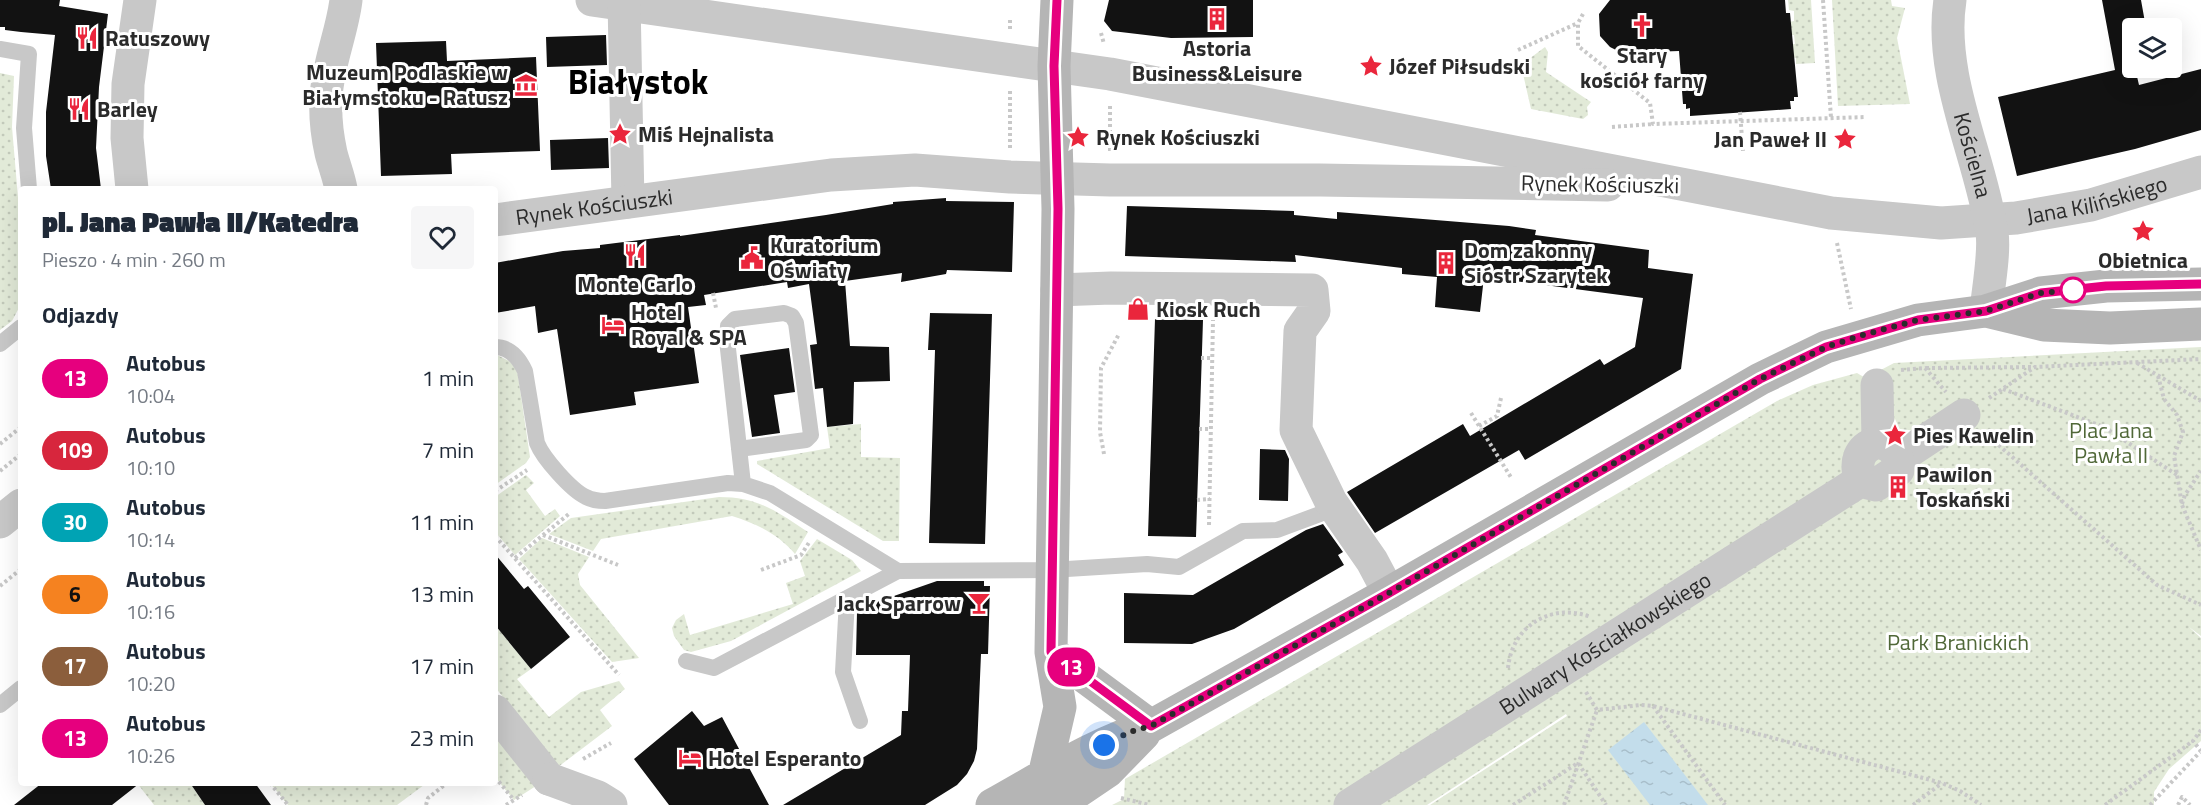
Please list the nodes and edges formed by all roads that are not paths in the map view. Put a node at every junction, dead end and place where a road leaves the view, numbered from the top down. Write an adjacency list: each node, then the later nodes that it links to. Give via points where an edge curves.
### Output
1 (140, 0): 12 (street, via 128,84)
2 (346, 0): 13 (street, via 326,97 331,154)
3 (592, 0): 6 (street, Rynek Kościuszki)
4 (1057, 0): 8 (main road)
5 (1950, 0): 17 (street, Kościelna, via 1948,34 1957,97)
6 (625, 2): 8 (street, Rynek Kościuszki); 15 (street)
7 (0, 50): 11 (lane, via 28,54 24,128)
8 (1054, 66): 10 (main road); 14 (street, Rynek Kościuszki)
9 (2201, 172): 17 (street, Jana Kilińskiego, via 2091,205)
10 (1057, 179): 14 (street, Rynek Kościuszki); 15 (street, Rynek Kościuszki, via 915,170 831,175); 19 (main road)
11 (29, 186)
12 (132, 186)
13 (340, 186)
14 (1696, 186): 17 (street, via 1877,219 1941,223)
15 (628, 202): 16 (street, Rynek Kościuszki)
16 (498, 220)
17 (1990, 220): 20 (street, Kościelna, via 1993,237)
18 (2201, 284): 20 (main road, via 2106,286 2041,293)
19 (1057, 290): 30 (street, via 1312,290 1314,311 1300,331 1296,430); 33 (main road)
20 (1986, 311): 21 (main road, via 2044,325 2110,328); 35 (main road, via 1918,320 1826,347 1760,379)
21 (2201, 324)
22 (18, 329): 23 (lane)
23 (0, 344)
24 (498, 348): 29 (lane, via 520,360 525,371 537,443 545,458 587,498 605,501)
25 (1887, 378): 28 (street)
26 (1964, 415): 28 (street, Bulwary Kościałkowskiego)
27 (739, 449): 27 (lane, via 728,326 735,319 784,313 796,323 812,435 806,440); 29 (lane)
28 (1889, 450): 49 (street, Bulwary Kościałkowskiego, via 1870,445 1861,451 1858,461 1860,481)
29 (743, 484): 34 (lane, via 770,493)
30 (1331, 502): 33 (lane, via 1320,514 1277,530 1243,531 1179,567 1147,564); 35 (street)
31 (18, 507): 32 (street)
32 (0, 522)
33 (1051, 570): 34 (lane); 37 (main road)
34 (898, 571): 36 (lane)
35 (1389, 593): 43 (main road)
36 (846, 600): 38 (lane, via 714,668); 42 (lane, via 843,672)
37 (1051, 652): 43 (main road); 44 (main road, via 1039,707)
38 (686, 661)
39 (18, 690): 40 (lane)
40 (0, 705)
41 (498, 715): 45 (street)
42 (860, 721)
43 (1151, 726): 44 (main road, via 1130,732); 48 (main road, via 1108,771)
44 (1042, 791): 47 (main road)
45 (550, 792): 46 (street, via 598,797)
46 (611, 805)
47 (992, 805)
48 (1058, 805)
49 (1350, 805)

